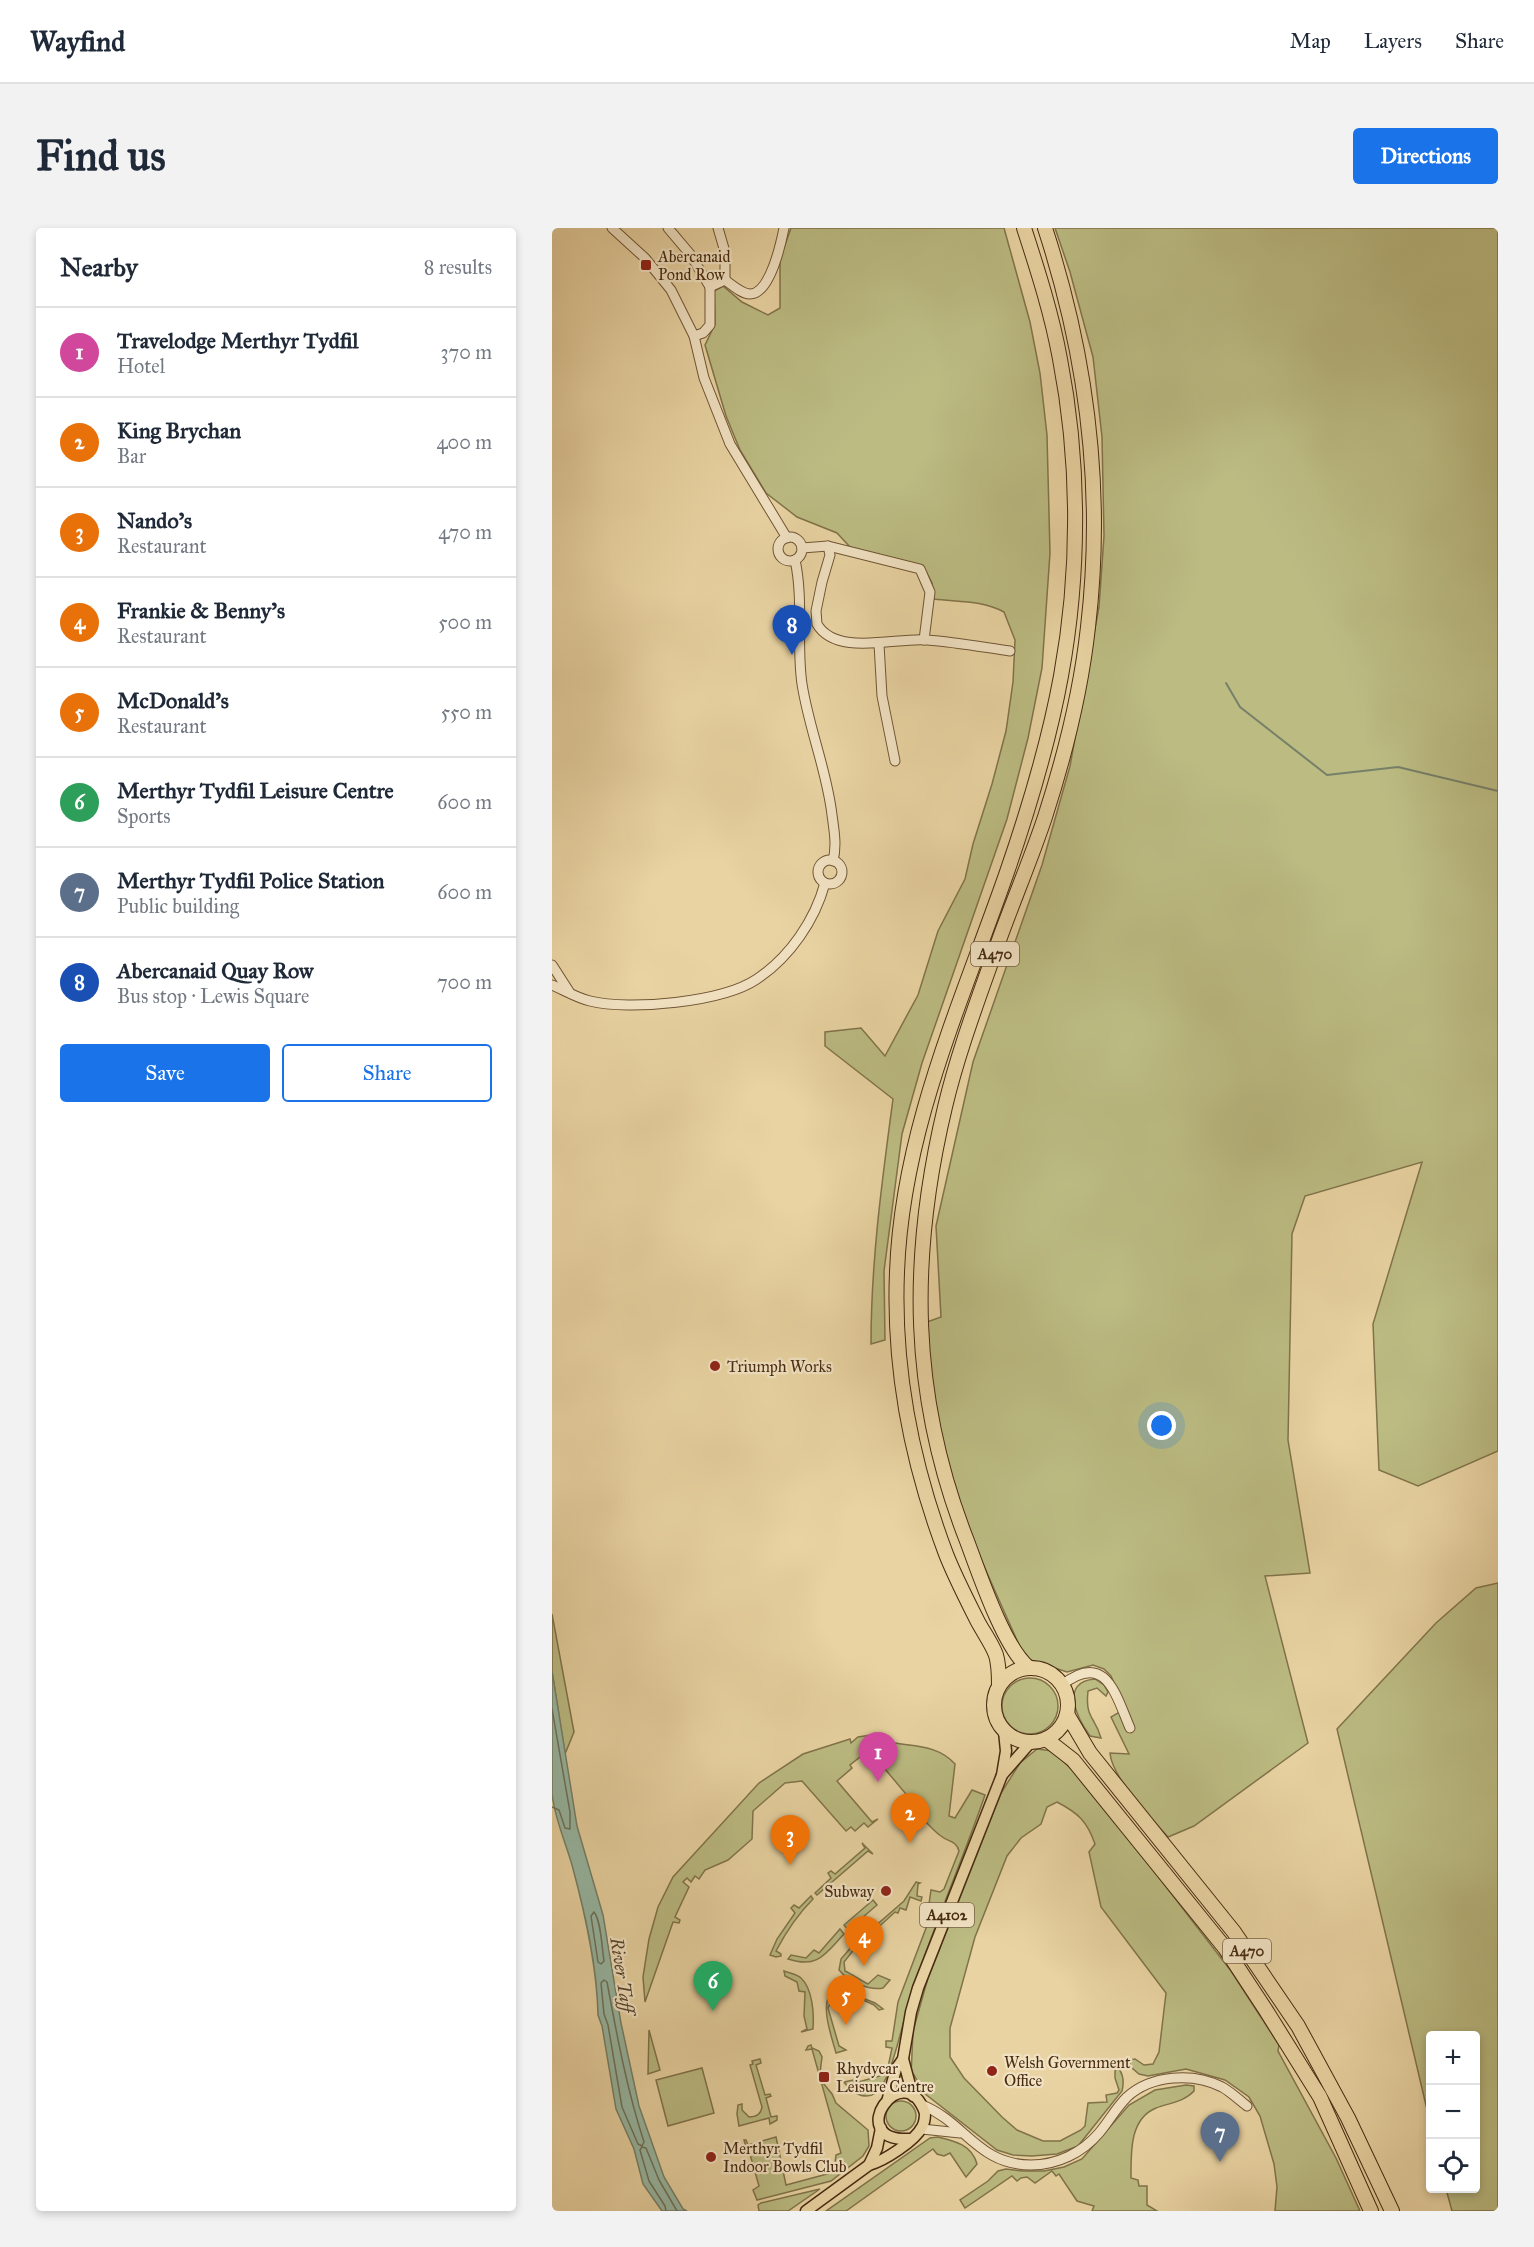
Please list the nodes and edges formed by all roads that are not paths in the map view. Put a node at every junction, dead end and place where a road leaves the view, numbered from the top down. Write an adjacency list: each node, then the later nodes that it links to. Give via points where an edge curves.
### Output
1 (612, 228): 9 (street, via 659,274)
2 (668, 228): 8 (street)
3 (718, 228): 7 (street, via 725,252)
4 (784, 228): 7 (street, via 771,272 759,290 745,293)
5 (1024, 228): 24 (highway, A470, via 1060,359 1070,431 1075,506 1073,586 1061,675 1042,759 1006,873 942,1048 913,1148 897,1273 900,1359 911,1438 948,1559 996,1656)
6 (1045, 228): 23 (highway, A470, via 1080,359 1091,435 1095,543 1089,626 1063,758 945,1106 922,1239 920,1299 925,1378 938,1459 983,1584 1014,1652)
7 (725, 280): 8 (street)
8 (710, 286): 9 (street, via 710,325)
9 (694, 336): 10 (street, via 704,378 730,444)
10 (787, 538): 12 (street, via 797,539); 13 (street, via 779,544 780,554 788,561)
11 (828, 546): 12 (street); 14 (street, via 921,569 930,592); 15 (street, via 830,555 816,611 817,624 831,638)
12 (802, 548): 13 (street)
13 (795, 560): 18 (street, via 800,580 801,681 831,804 836,851)
14 (924, 639): 15 (street); 16 (street)
15 (879, 644): 17 (street, via 882,696)
16 (1010, 651)
17 (895, 761)
18 (833, 861): 19 (street, via 825,861 819,867 819,877); 19 (street, via 841,868 841,876 832,884)
19 (825, 883): 22 (street, via 812,918 793,944 757,979 740,987 700,998 637,1005 589,1001)
20 (552, 965): 22 (street)
21 (552, 985): 22 (street)
22 (570, 993)
23 (1029, 1668): 24 (highway, via 1017,1671); 25 (highway, via 1047,1672)
24 (999, 1685): 28 (highway, via 993,1707)
25 (1062, 1685): 26 (highway); 27 (street, via 1088,1673 1104,1676)
26 (1067, 1714): 29 (highway, via 1061,1727); 44 (highway, A470, via 1090,1753 1234,1932 1298,2026)
27 (1130, 1728)
28 (1004, 1731): 30 (highway); 31 (main road, A4102)
29 (1046, 1739): 30 (highway); 43 (highway, A470, via 1073,1760 1225,1948 1320,2097)
30 (1030, 1743): 31 (main road, A4102)
31 (1002, 1775): 32 (main road, A4102, via 918,1988)
32 (903, 2059): 33 (main road, A4102); 34 (main road, A4102)
33 (913, 2096): 34 (main road); 35 (main road)
34 (888, 2098): 37 (main road, via 880,2109)
35 (922, 2105): 38 (main road); 39 (street, via 955,2125)
36 (1247, 2106): 39 (street, via 1222,2087 1203,2081 1176,2078 1152,2083 1113,2111 1087,2145 1046,2164 1001,2161)
37 (881, 2128): 40 (main road, via 892,2137); 41 (main road)
38 (922, 2128): 39 (street); 40 (main road)
39 (960, 2133)
40 (910, 2139): 41 (main road, via 880,2162)
41 (869, 2165): 42 (main road)
42 (806, 2211)
43 (1371, 2211)
44 (1392, 2211)

